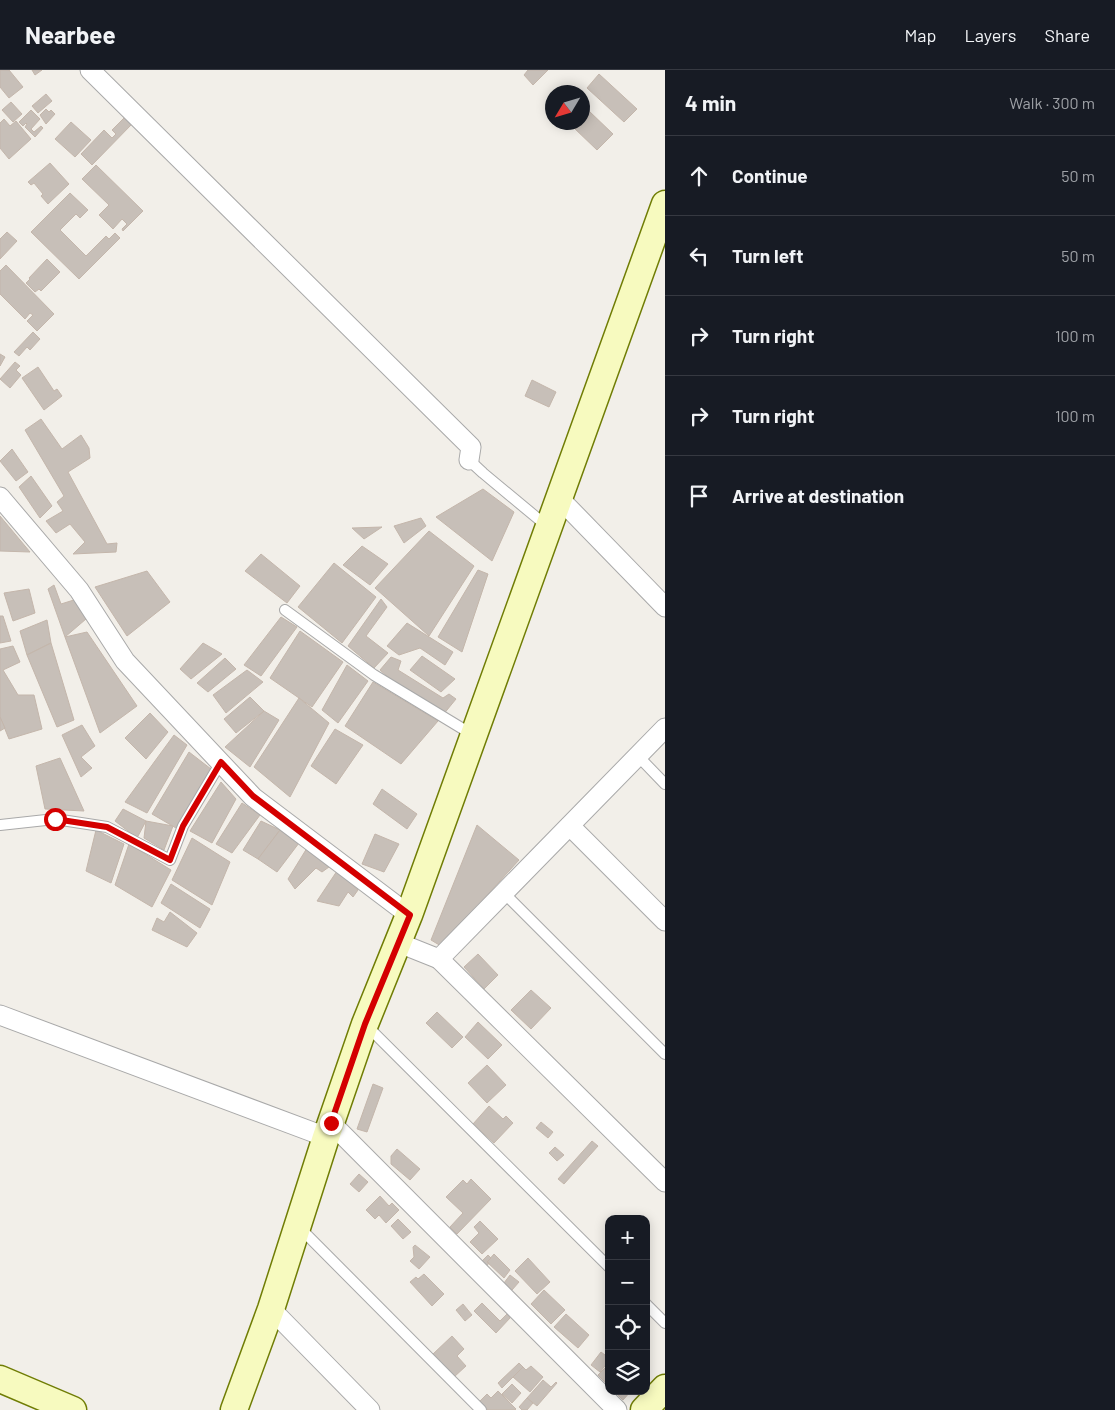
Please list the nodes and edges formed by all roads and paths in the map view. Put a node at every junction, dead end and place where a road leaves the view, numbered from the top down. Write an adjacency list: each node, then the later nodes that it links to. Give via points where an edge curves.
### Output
1 (90, 70): 3 (street, via 471,448)
2 (665, 204): 5 (main road)
3 (469, 460): 6 (lane)
4 (0, 497): 12 (street, via 79,590 125,662)
5 (560, 499): 6 (main road); 7 (street)
6 (550, 528): 10 (main road)
7 (665, 607)
8 (285, 610): 10 (lane, via 374,675)
9 (665, 728): 11 (street)
10 (474, 735): 17 (main road)
11 (638, 756): 13 (lane); 15 (street)
12 (221, 762): 14 (lane, via 183,826 170,860 107,827 55,819); 17 (street, via 253,796)
13 (665, 784)
14 (0, 825)
15 (570, 826): 16 (street); 18 (street)
16 (503, 892): 20 (street); 23 (lane)
17 (410, 915): 19 (main road)
18 (665, 921)
19 (399, 943): 20 (street); 22 (main road)
20 (439, 959): 25 (street)
21 (0, 1015): 24 (street)
22 (365, 1024): 24 (main road); 27 (lane)
23 (665, 1054)
24 (329, 1130): 26 (main road); 37 (street)
25 (665, 1182)
26 (298, 1227): 29 (main road); 36 (lane)
27 (605, 1263)
28 (647, 1305): 30 (lane)
29 (271, 1309): 34 (main road); 35 (street)
30 (665, 1323)
31 (0, 1379): 33 (main road)
32 (665, 1388): 38 (main road)
33 (73, 1410)
34 (234, 1410)
35 (370, 1410)
36 (481, 1410)
37 (617, 1410)
38 (644, 1410)

